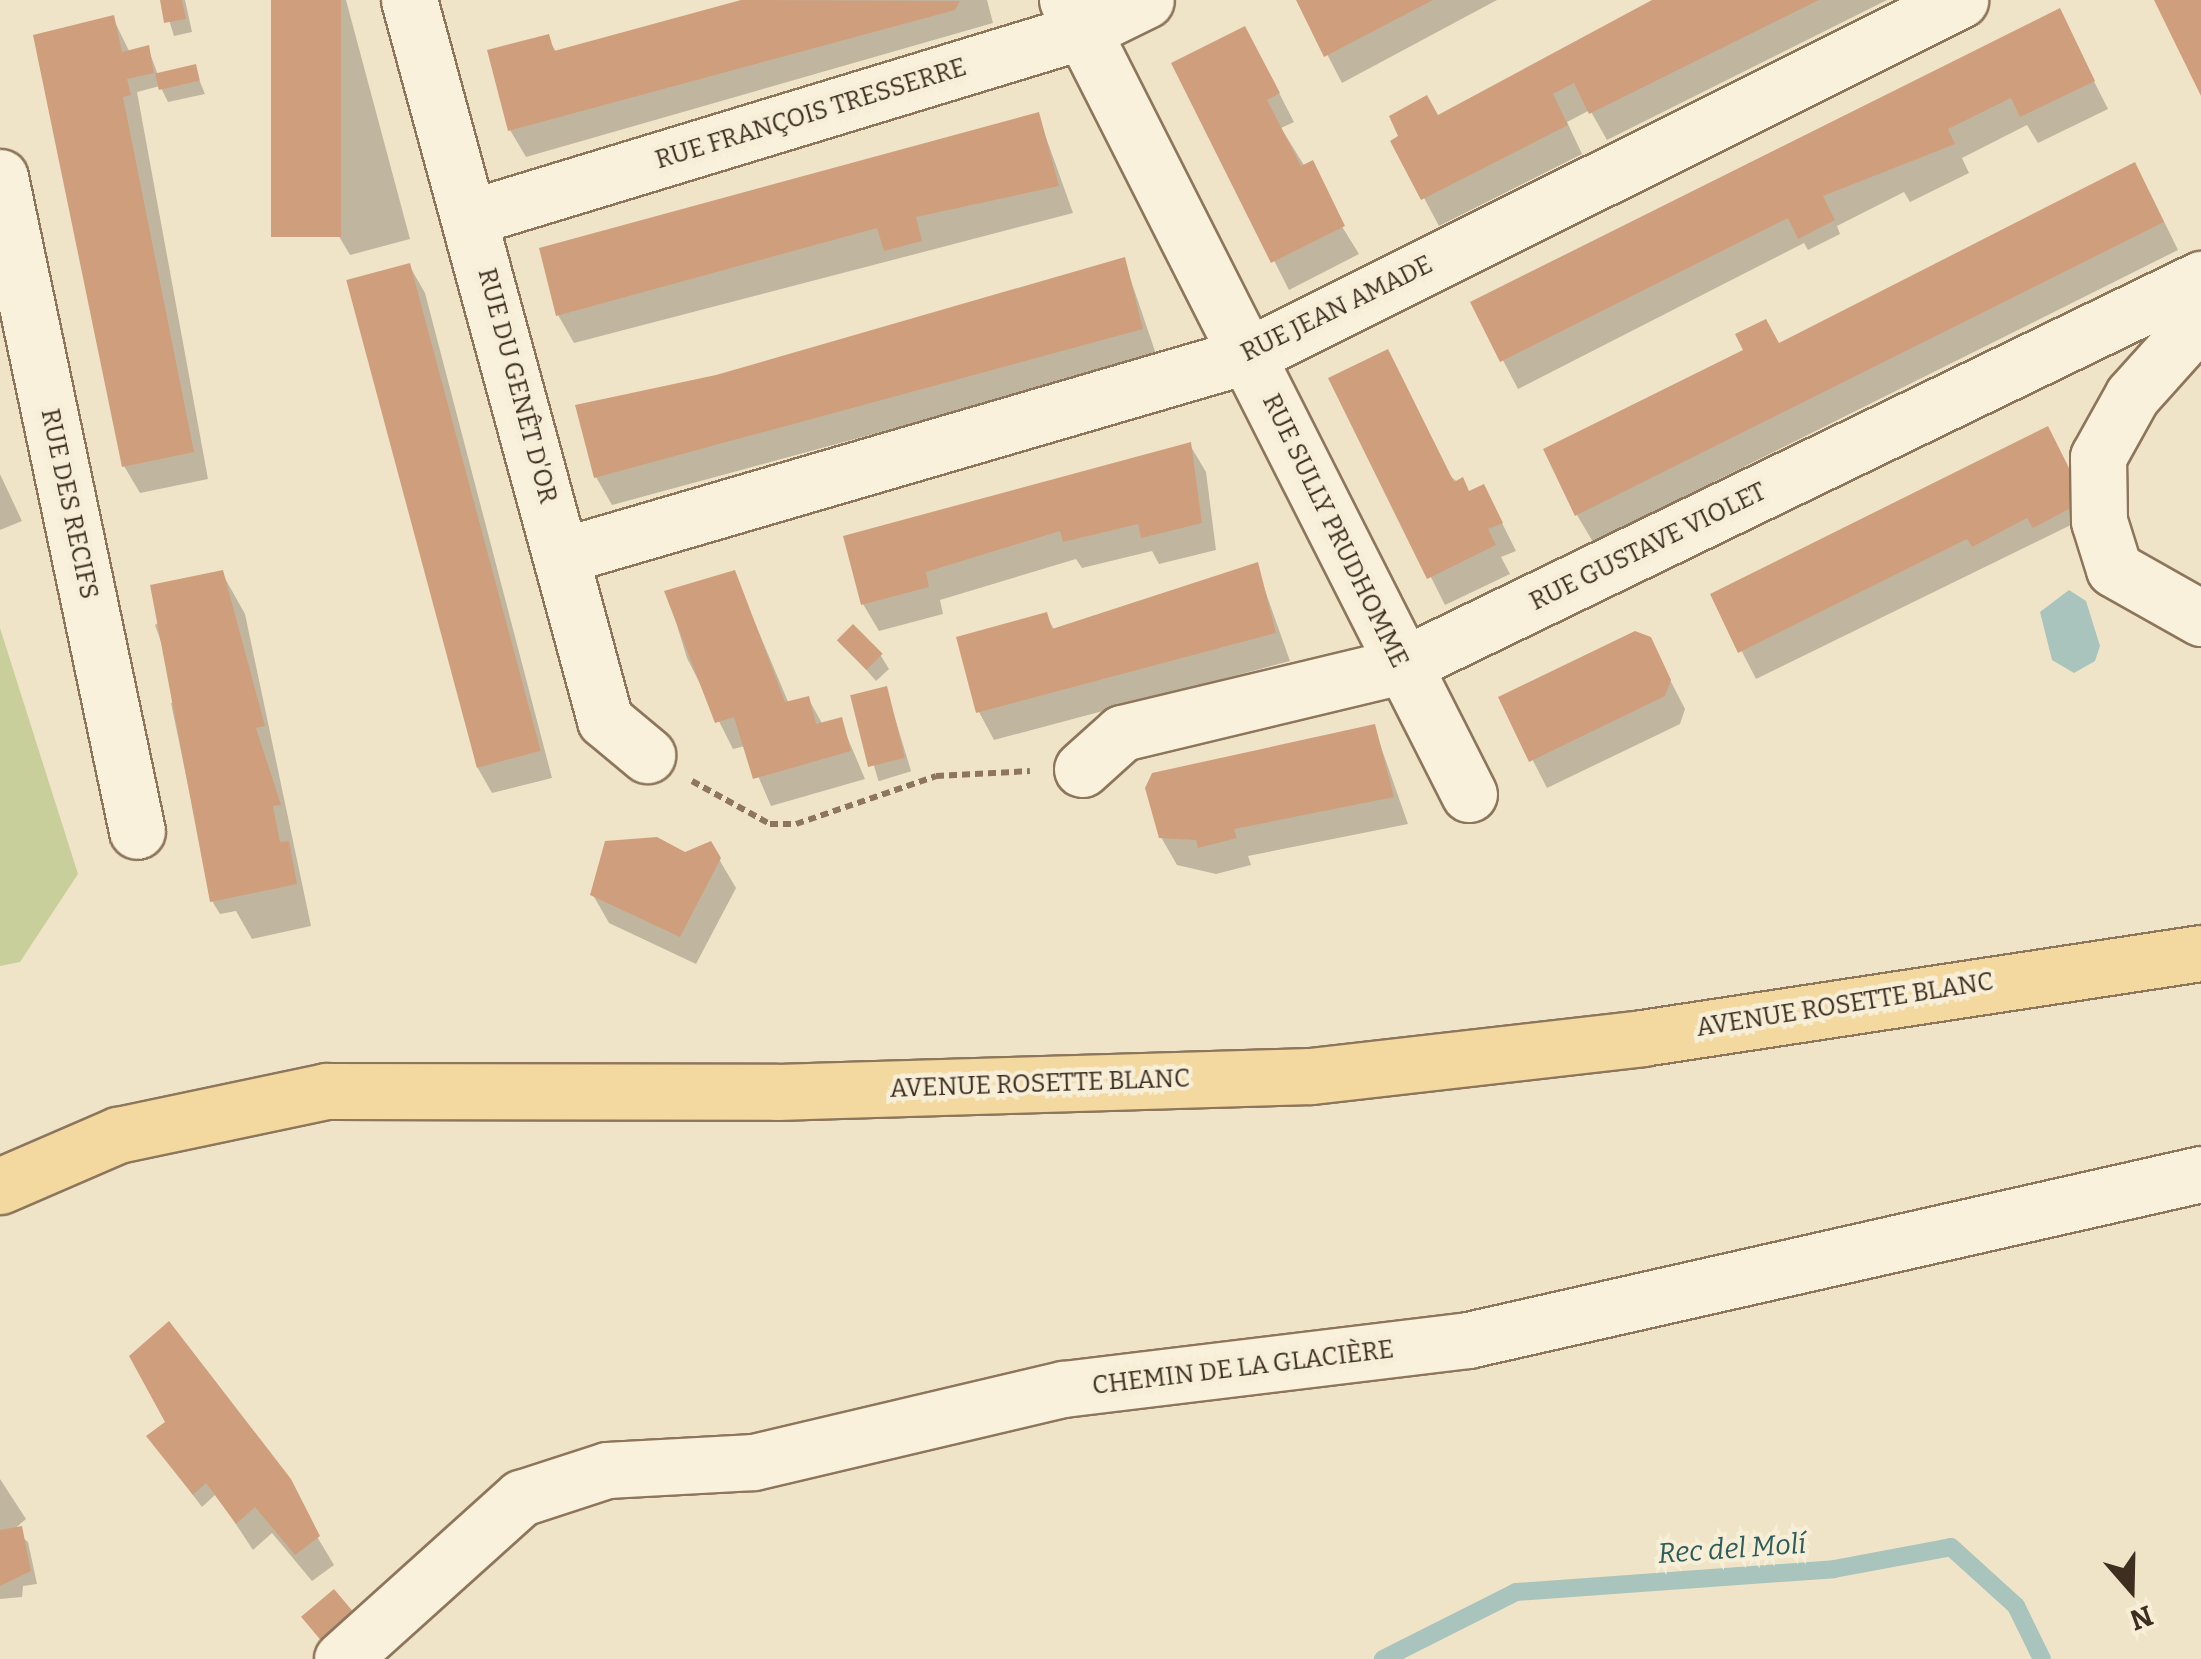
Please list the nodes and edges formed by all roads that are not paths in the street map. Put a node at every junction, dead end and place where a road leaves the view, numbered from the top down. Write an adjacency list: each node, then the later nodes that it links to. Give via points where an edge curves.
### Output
1 (409, 0): 6 (street, RUE DU GENÊT D'OR)
2 (1146, 0): 4 (street, RUE FRANÇOIS TRESSERRE)
3 (1960, 0): 9 (street, RUE JEAN AMADE)
4 (1075, 16): 6 (street, RUE FRANÇOIS TRESSERRE); 9 (street, RUE SULLY PRUDHOMME)
5 (0, 178): 16 (street, RUE DES RECIFS)
6 (472, 217): 10 (street, RUE DU GENÊT D'OR)
7 (2201, 279): 12 (street, RUE GUSTAVE VIOLET)
8 (2201, 319): 11 (street, via 2132,396 2098,457 2100,521 2114,569)
9 (1249, 355): 10 (street, RUE JEAN AMADE); 12 (street, RUE SULLY PRUDHOMME)
10 (561, 556): 13 (street, RUE DU GENÊT D'OR, via 605,720)
11 (2201, 618)
12 (1401, 666): 14 (street, RUE GUSTAVE VIOLET, via 1122,733); 15 (street, RUE SULLY PRUDHOMME)
13 (647, 756)
14 (1082, 769)
15 (1469, 794)
16 (137, 832)
17 (2201, 939): 19 (main road)
18 (2201, 952): 19 (main road)
19 (2087, 966): 21 (main road, AVENUE ROSETTE BLANC, via 1642,1038 1312,1076 776,1092 326,1092 118,1135)
20 (2201, 1174): 22 (street, CHEMIN DE LA GLACIÈRE, via 1468,1340 1064,1390 754,1462 606,1470 521,1498)
21 (0, 1186)
22 (342, 1659)

